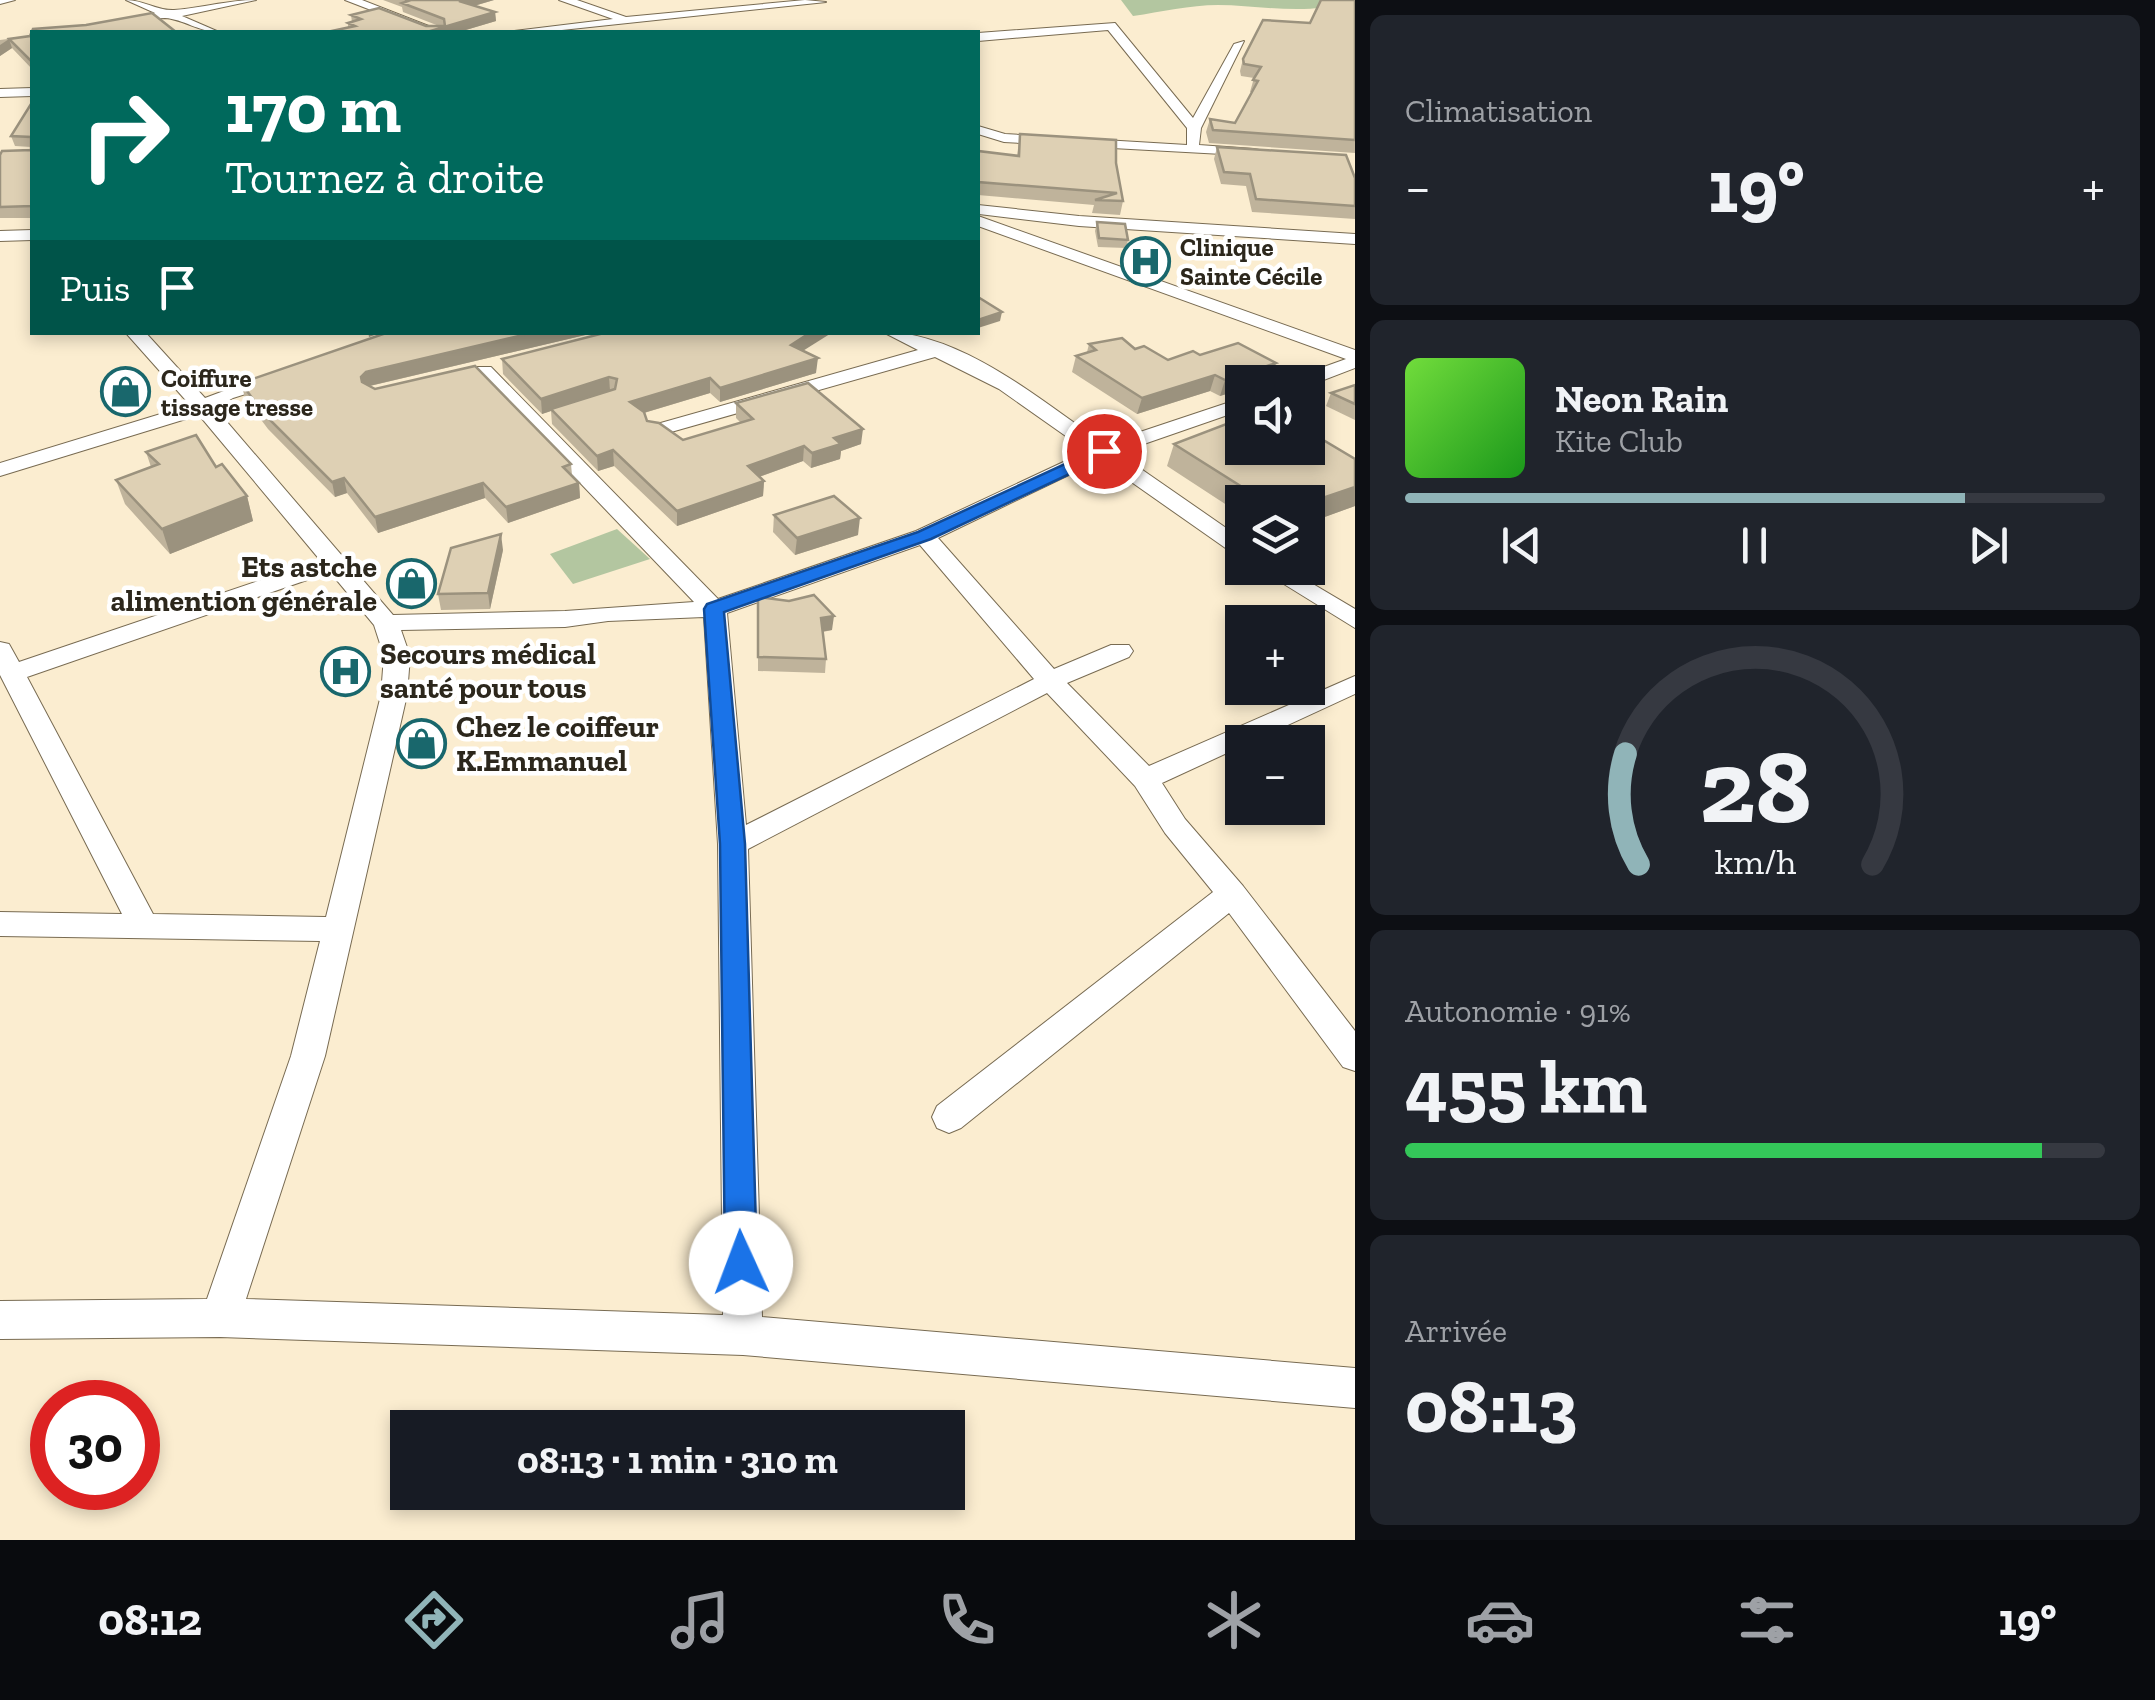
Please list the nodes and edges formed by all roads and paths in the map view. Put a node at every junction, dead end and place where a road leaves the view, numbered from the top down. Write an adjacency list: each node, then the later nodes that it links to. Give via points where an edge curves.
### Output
1 (9, 0): 6 (street)
2 (132, 0): 9 (street)
3 (250, 0): 9 (street)
4 (351, 0): 14 (street)
5 (565, 0): 8 (street)
6 (0, 2)
7 (820, 2): 10 (street)
8 (600, 10): 10 (street); 11 (street)
9 (168, 15): 12 (street); 13 (street)
10 (630, 20): 11 (street); 16 (street)
11 (584, 25): 15 (street)
12 (80, 30)
13 (208, 30)
14 (433, 30)
15 (532, 30)
16 (662, 30)
17 (980, 37): 21 (street, via 1111,26)
18 (1240, 44): 21 (street)
19 (30, 92): 20 (street)
20 (0, 93)
21 (1194, 128): 23 (street)
22 (980, 131): 23 (street, via 1004,138)
23 (1192, 149): 24 (street)
24 (1264, 154)
25 (980, 209): 31 (street)
26 (980, 222): 27 (street)
27 (1003, 229): 30 (street); 35 (street)
28 (30, 235): 29 (street)
29 (0, 236)
30 (980, 238)
31 (1355, 239)
32 (137, 335): 39 (street)
33 (900, 335): 34 (street)
34 (938, 350): 41 (street); 42 (street)
35 (1352, 353): 36 (street)
36 (1325, 368)
37 (302, 370): 39 (street)
38 (484, 371): 48 (street)
39 (202, 407): 43 (street); 46 (street)
40 (1225, 410): 42 (street)
41 (656, 430)
42 (1104, 451): 44 (street); 45 (street)
43 (0, 470)
44 (924, 536): 48 (street); 53 (street)
45 (1225, 536)
46 (334, 563): 50 (street); 52 (street)
47 (1298, 585): 49 (street)
48 (714, 609): 50 (street); 56 (street)
49 (1355, 620)
50 (386, 623): 60 (street, via 396,656 394,695)
51 (1120, 651): 53 (street)
52 (6, 662): 59 (street)
53 (1050, 681): 55 (street); 56 (street)
54 (1355, 684): 55 (street)
55 (1145, 779): 57 (street)
56 (732, 844): 65 (street)
57 (1232, 894): 61 (street); 62 (street)
58 (0, 924): 59 (street)
59 (144, 927): 60 (street)
60 (337, 929): 63 (street, via 308,1056)
61 (1353, 1050)
62 (949, 1117)
63 (220, 1318): 64 (street); 65 (street)
64 (0, 1320)
65 (743, 1335): 66 (street)
66 (1355, 1388)

